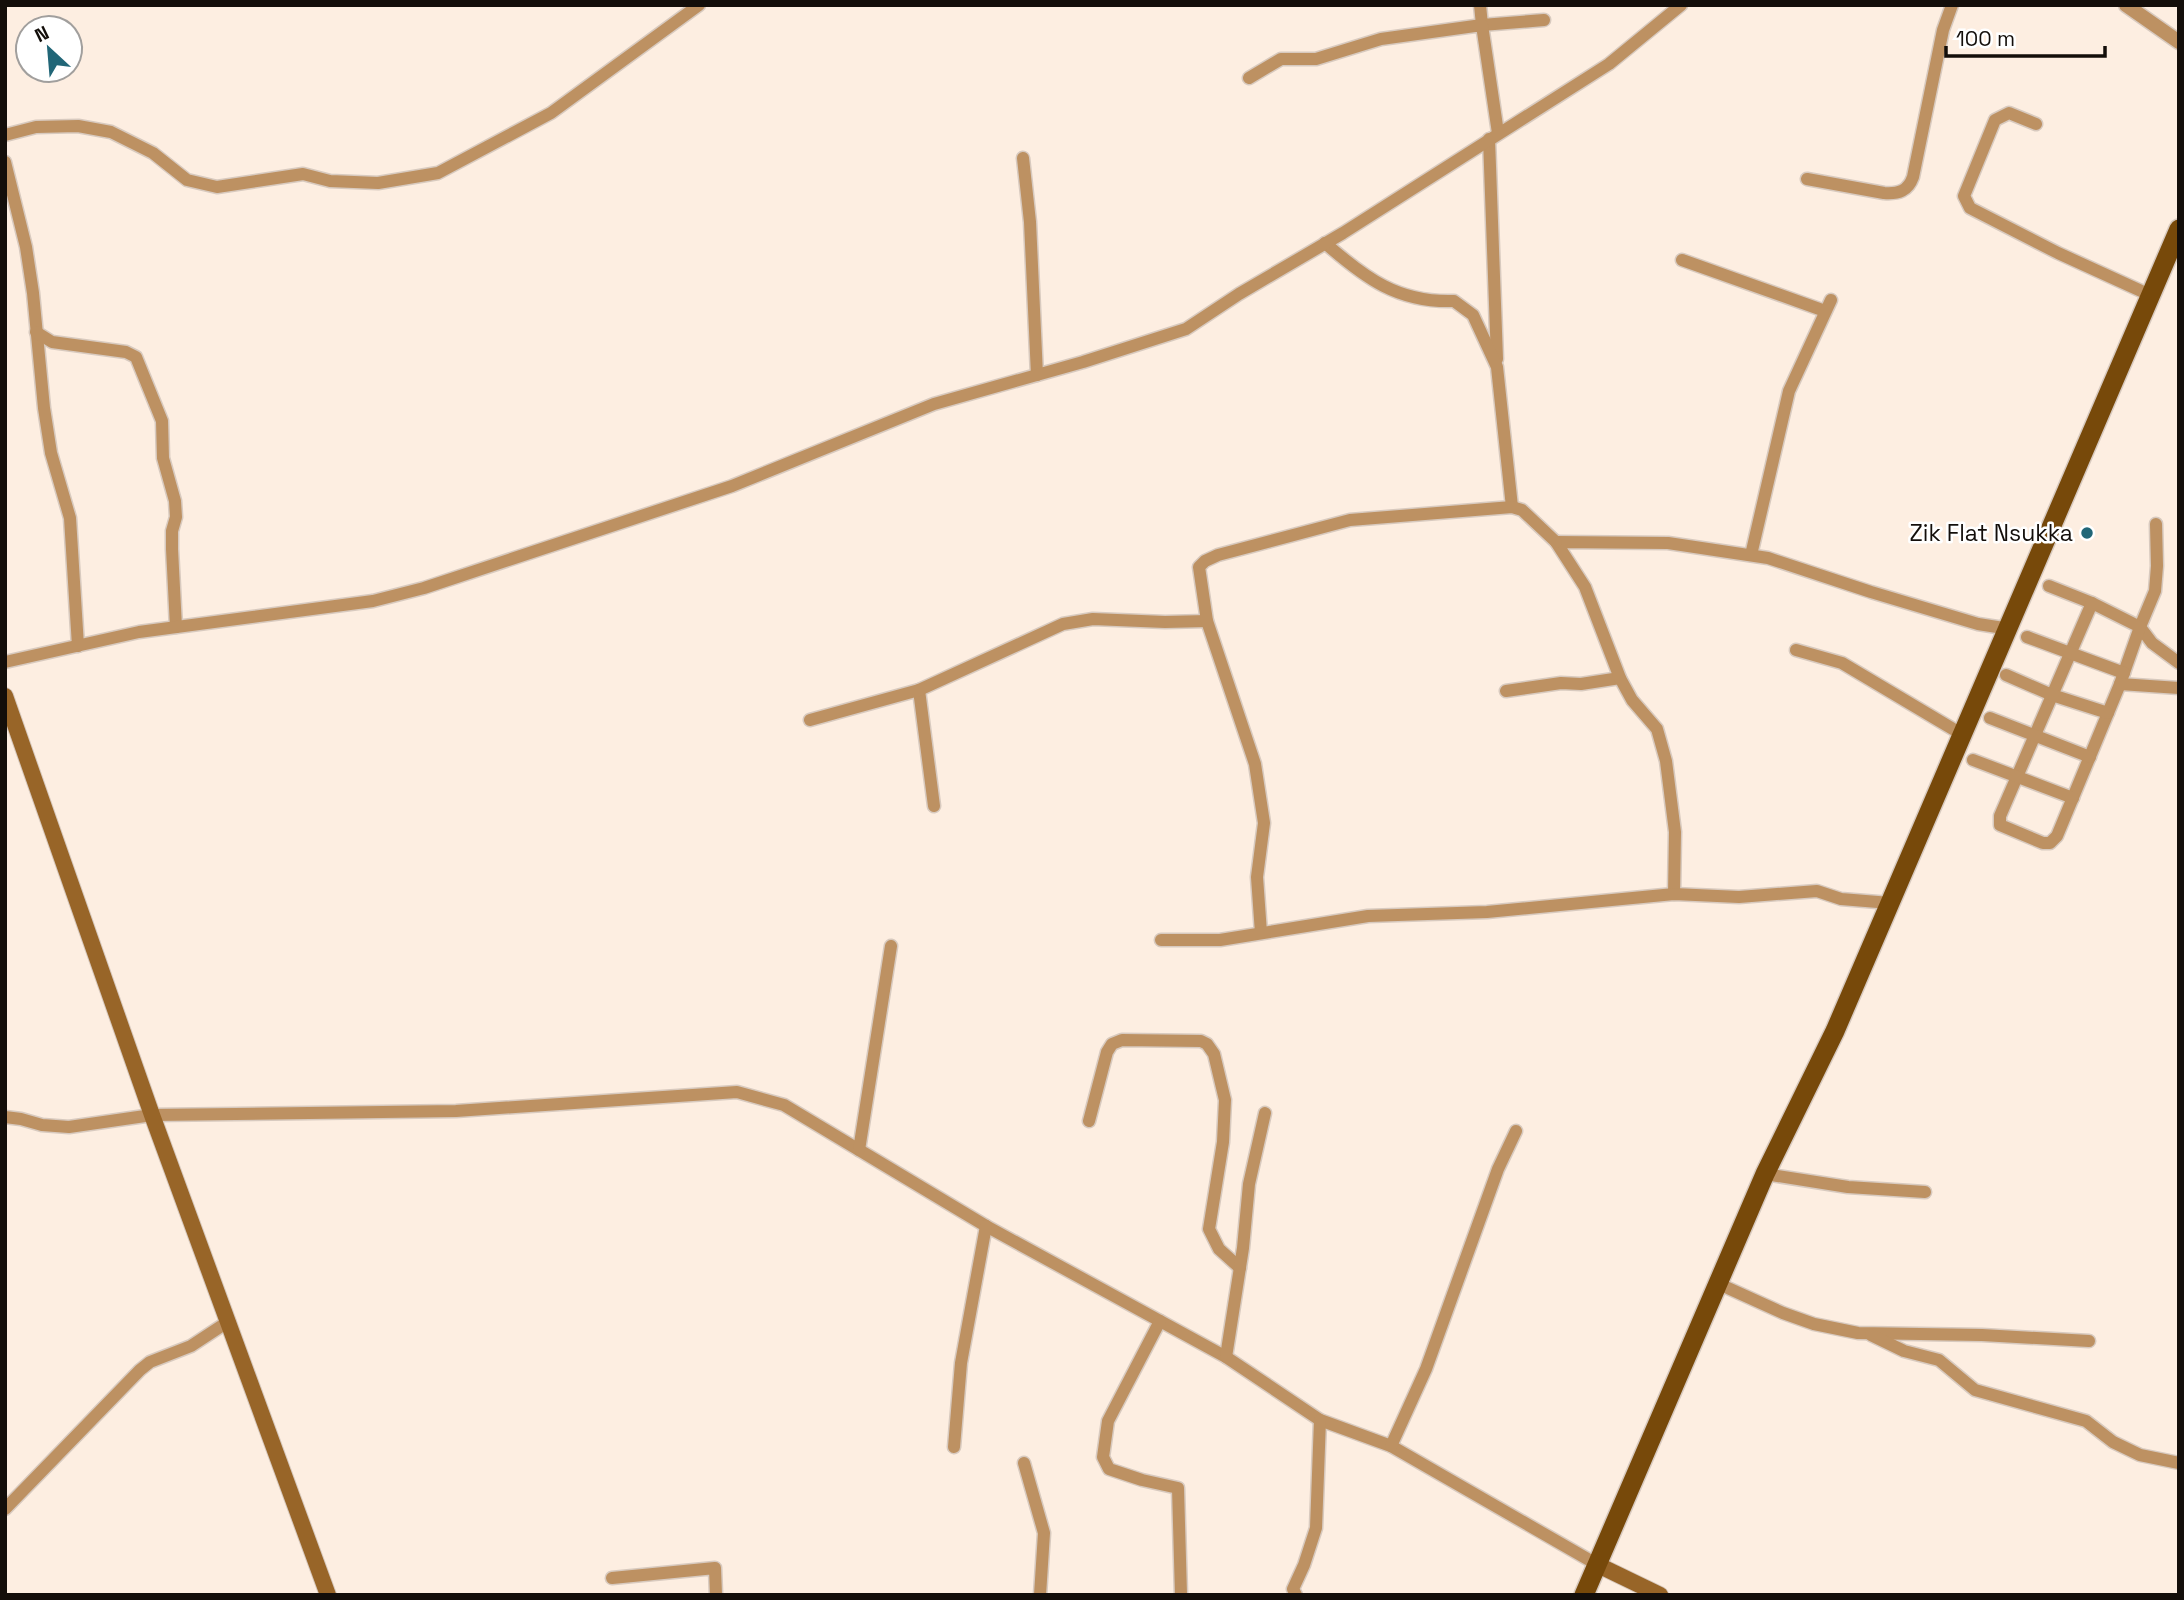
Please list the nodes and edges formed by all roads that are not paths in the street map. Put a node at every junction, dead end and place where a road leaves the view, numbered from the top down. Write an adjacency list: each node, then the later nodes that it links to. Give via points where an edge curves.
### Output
1 (699, 5): 11 (street, via 551,113 438,173 378,183 330,181 303,174 217,187 187,180 153,153 111,132 78,126 36,127)
2 (1480, 5): 7 (street)
3 (1681, 5): 12 (street, via 1609,64)
4 (1952, 5): 15 (street, via 1908,188 1884,194)
5 (2126, 5): 8 (street)
6 (1544, 20): 7 (street)
7 (1482, 25): 9 (street, via 1381,39 1316,59 1281,59); 12 (street)
8 (2179, 42)
9 (1250, 78)
10 (2036, 124): 19 (street, via 2009,113 1995,120 1964,196 1970,208)
11 (5, 135)
12 (1494, 136): 17 (street); 21 (street)
13 (1023, 158): 22 (street)
14 (5, 162): 20 (street, via 26,247)
15 (1808, 179)
16 (2179, 229): 19 (main road)
17 (1325, 243): 21 (street, via 1381,287 1435,301 1454,301 1473,316); 22 (street, via 1186,329)
18 (1682, 260): 26 (street, via 1828,305 1789,391)
19 (2150, 295): 32 (main road)
20 (36, 332): 30 (street, via 52,342 126,352 142,370 162,421 163,458 175,501); 33 (street, via 51,453 70,518)
21 (1497, 367): 23 (street)
22 (1037, 375): 30 (street, via 934,404 732,485 424,589 373,601)
23 (1512, 507): 25 (street, via 1522,510); 29 (street, via 1350,520 1218,555 1199,567)
24 (2156, 524): 31 (street, via 2155,591)
25 (1556, 542): 26 (street, via 1668,543); 39 (street, via 1585,587)
26 (1751, 555): 32 (street)
27 (2049, 586): 28 (street)
28 (2092, 603): 31 (street); 35 (street)
29 (1207, 621): 42 (street, via 1093,619 1063,624); 58 (street, via 1255,764 1264,823 1256,877)
30 (176, 627): 33 (street)
31 (2140, 627): 37 (street, via 2152,643); 40 (street)
32 (2019, 633): 35 (street); 49 (main road)
33 (78, 646): 36 (street)
34 (1796, 650): 49 (street, via 1842,663)
35 (2070, 653): 40 (street); 44 (street)
36 (5, 662)
37 (2179, 663)
38 (2006, 676): 44 (street)
39 (1620, 678): 43 (street); 56 (street, via 1657,729 1666,761 1675,832)
40 (2122, 679): 41 (street); 46 (street)
41 (2179, 688)
42 (919, 691): 48 (street); 55 (street)
43 (1506, 691)
44 (2052, 695): 46 (street); 50 (street)
45 (5, 696): 62 (main road)
46 (2108, 713): 51 (street)
47 (1990, 718): 50 (street)
48 (810, 720)
49 (1964, 735): 57 (main road)
50 (2034, 736): 51 (street); 53 (street)
51 (2090, 757): 54 (street)
52 (1973, 760): 53 (street)
53 (2016, 777): 54 (street); 54 (street, via 2000,825 2043,843 2057,836)
54 (2073, 798)
55 (934, 806)
56 (1674, 894): 57 (street, via 1739,897 1817,891); 58 (street, via 1487,912 1367,916)
57 (1891, 903): 67 (main road)
58 (1261, 933): 59 (street, via 1220,940)
59 (1161, 940)
60 (891, 946): 66 (street)
61 (1265, 1113): 70 (street, via 1249,1184)
62 (152, 1115): 63 (street, via 69,1127); 66 (street, via 456,1111 737,1092 784,1105); 72 (main road)
63 (5, 1117)
64 (1089, 1121): 70 (street, via 1112,1044 1122,1040 1207,1044 1214,1054 1225,1100 1209,1229 1219,1249)
65 (1516, 1131): 78 (street, via 1426,1369)
66 (859, 1150): 69 (street)
67 (1765, 1174): 68 (street, via 1848,1187); 71 (main road)
68 (1925, 1192)
69 (986, 1226): 73 (street); 79 (street, via 961,1363)
70 (1240, 1268): 76 (street)
71 (1719, 1284): 74 (street, via 1814,1324); 83 (main road)
72 (229, 1321): 82 (street, via 191,1346 140,1370); 85 (main road)
73 (1160, 1321): 76 (street); 88 (street, via 1108,1421 1103,1457 1109,1469 1178,1488)
74 (1867, 1334): 75 (street); 81 (street, via 1939,1360 1975,1390 2086,1421 2140,1455)
75 (2089, 1341)
76 (1226, 1357): 77 (street)
77 (1320, 1420): 78 (street); 89 (street, via 1316,1528 1293,1589)
78 (1391, 1446): 83 (street)
79 (954, 1447)
80 (1024, 1463): 87 (street, via 1044,1533)
81 (2179, 1463)
82 (5, 1509)
83 (1598, 1565): 90 (main road); 91 (main road)
84 (612, 1578): 86 (street, via 715,1568)
85 (328, 1595)
86 (716, 1595)
87 (1040, 1595)
88 (1181, 1595)
89 (1296, 1595)
90 (1584, 1595)
91 (1660, 1595)

